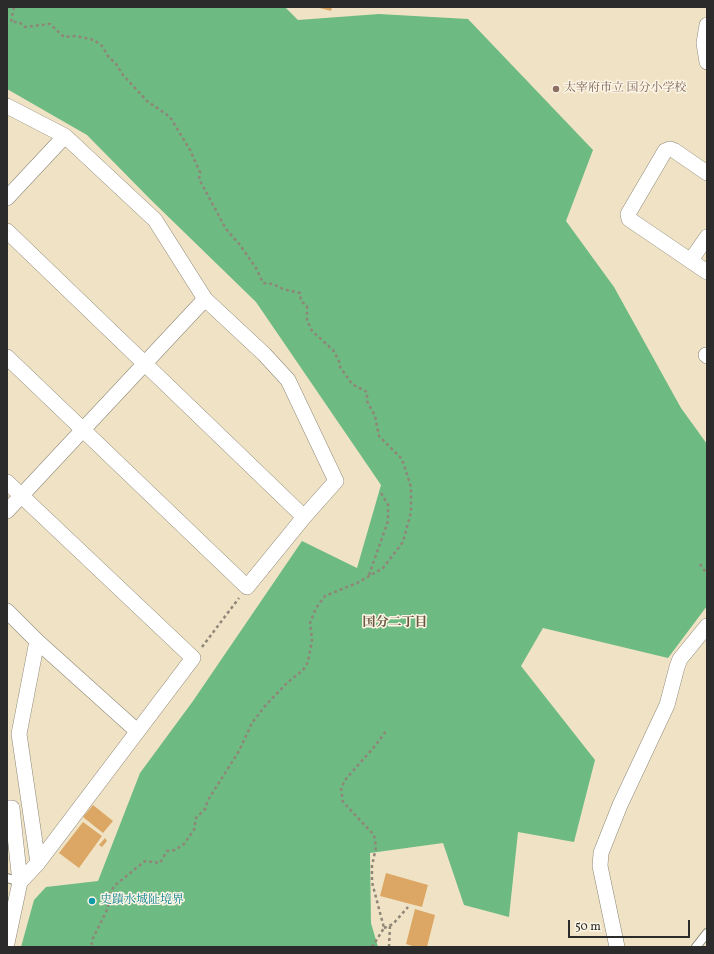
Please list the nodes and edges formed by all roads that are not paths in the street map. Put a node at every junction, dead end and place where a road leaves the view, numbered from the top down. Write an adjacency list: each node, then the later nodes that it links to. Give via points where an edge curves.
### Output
1 (707, 25): 2 (street, via 704,43)
2 (707, 62)
3 (7, 106): 4 (street)
4 (65, 136): 6 (street); 11 (street, via 155,220)
5 (707, 173): 9 (street, via 670,149 665,152 628,214 630,219)
6 (7, 198)
7 (7, 232): 13 (street)
8 (707, 237): 9 (street)
9 (690, 260): 10 (street)
10 (707, 272)
11 (205, 299): 13 (street); 18 (street, via 288,380 336,481)
12 (7, 358): 14 (street)
13 (144, 363): 14 (street); 18 (street)
14 (83, 429): 16 (street); 18 (street, via 247,587)
15 (7, 482): 16 (street)
16 (21, 496): 17 (street); 22 (street, via 195,656)
17 (7, 511)
18 (304, 516)
19 (7, 611): 21 (street)
20 (707, 626): 28 (street, via 680,660 667,705 620,805 601,853 600,866)
21 (37, 641): 22 (street); 24 (street, via 19,734)
22 (138, 731): 24 (street)
23 (7, 808): 25 (street, via 12,808)
24 (38, 863): 25 (street)
25 (14, 880): 27 (street)
26 (707, 933): 29 (lane)
27 (7, 943)
28 (618, 947)
29 (696, 947)

